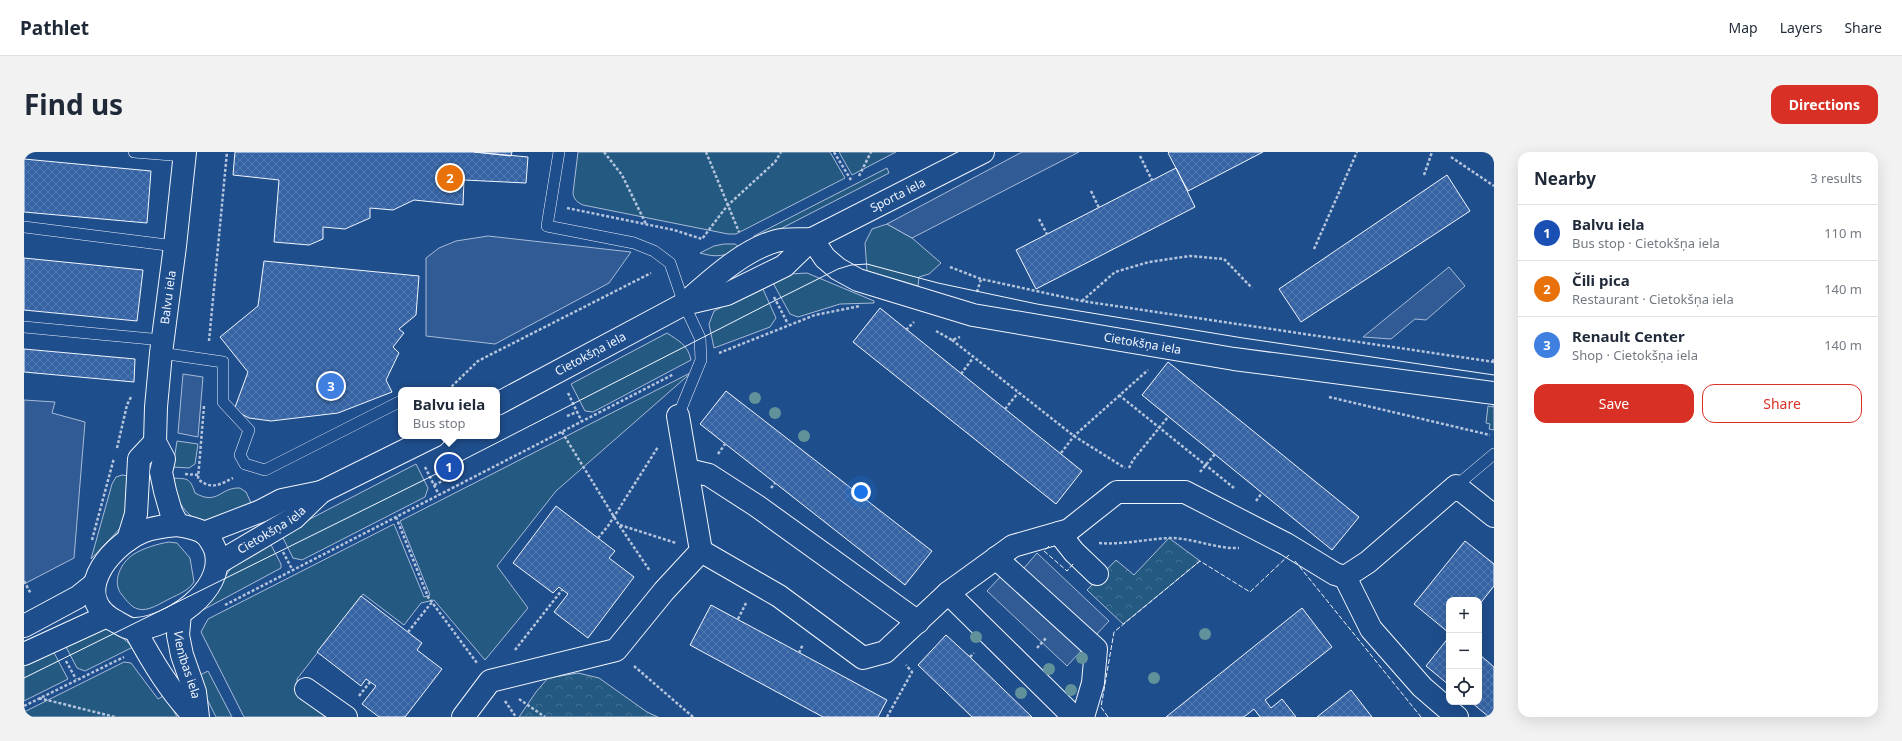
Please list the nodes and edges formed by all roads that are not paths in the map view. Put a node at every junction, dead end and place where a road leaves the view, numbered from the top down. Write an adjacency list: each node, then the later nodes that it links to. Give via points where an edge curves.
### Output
1 (134, 152): 4 (lane)
2 (559, 152): 8 (lane, via 547,226 634,243 654,251 670,263)
3 (983, 152): 6 (street, Sporta iela)
4 (184, 154): 7 (street, Balvu iela)
5 (24, 227): 7 (lane)
6 (812, 239): 8 (street, Cietokšņa iela, via 776,241 751,253 719,272); 11 (street, Cietokšņa iela, via 838,269 858,280 973,315 1234,359)
7 (175, 246): 10 (street, Balvu iela)
8 (684, 304): 12 (street, Cietokšņa iela); 14 (lane, via 700,338 701,360)
9 (24, 327): 10 (lane)
10 (161, 346): 13 (lane, via 223,362 223,402 249,430 240,455 245,464 264,470); 16 (street, Balvu iela)
11 (1494, 393)
12 (500, 402)
13 (398, 403)
14 (678, 416): 18 (street)
15 (428, 439): 20 (street, Cietokšņa iela)
16 (155, 442): 22 (street, Balvu iela, via 164,459 161,472 165,491); 25 (street, via 139,459 136,514)
17 (1494, 454): 19 (lane)
18 (688, 470): 26 (street); 35 (street, via 709,475 757,506)
19 (1456, 486): 21 (street); 30 (street, via 1368,562)
20 (321, 492): 23 (street, Cietokšņa iela, via 282,500); 28 (street, Cietokšņa iela, via 294,518)
21 (1494, 516)
22 (178, 525): 23 (street); 25 (street, via 153,528)
23 (204, 533): 28 (street, via 215,550)
24 (1062, 537): 27 (street, via 1012,546); 29 (street); 30 (street, via 1117,492 1186,492 1286,544 1335,574)
25 (128, 540): 31 (street, via 107,560)
26 (701, 551): 35 (street, via 778,596 863,658 885,652); 42 (street, via 664,591 616,650 490,681)
27 (996, 558): 32 (street); 44 (street, via 1096,649 1093,683)
28 (218, 563): 33 (street, via 215,575 207,588)
29 (1097, 574)
30 (1345, 577): 45 (street, via 1371,629 1422,687)
31 (93, 585): 34 (street, via 96,603); 36 (street, via 78,597)
32 (948, 593): 35 (street); 43 (street)
33 (180, 613): 37 (street, via 152,626); 40 (street, Vienības iela, via 178,635 195,692)
34 (106, 616): 37 (street); 38 (street)
35 (918, 622)
36 (24, 626)
37 (135, 630): 40 (street, Vienības iela, via 168,686)
38 (24, 654)
39 (306, 689): 41 (street)
40 (196, 717)
41 (346, 717)
42 (463, 717)
43 (1074, 717)
44 (1083, 717)
45 (1458, 717)

